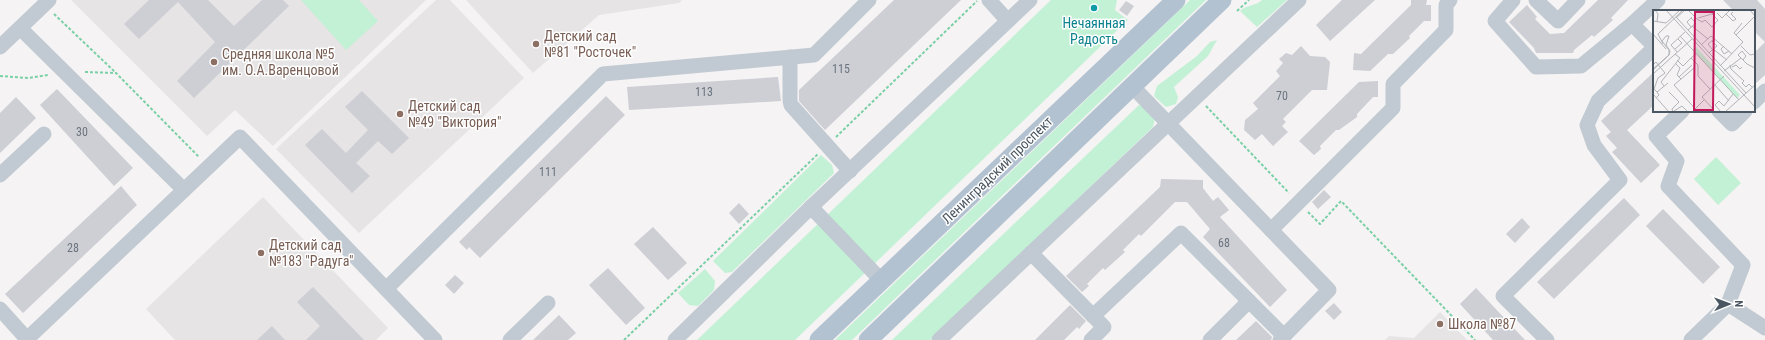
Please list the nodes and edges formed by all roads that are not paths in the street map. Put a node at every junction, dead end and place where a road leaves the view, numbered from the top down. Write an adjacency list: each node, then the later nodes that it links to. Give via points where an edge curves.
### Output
1 (869, 0): 19 (street, via 814,55)
2 (989, 0): 13 (street)
3 (1030, 0): 13 (street)
4 (1176, 0): 34 (main road, Ленинградский проспект)
5 (1299, 0): 26 (street)
6 (1450, 0): 32 (street, via 1446,5 1446,30 1393,84 1392,108)
7 (1513, 0): 14 (street, via 1495,21 1536,67 1581,66)
8 (1536, 0): 9 (street, via 1558,21)
9 (1578, 0)
10 (1658, 0): 14 (street)
11 (47, 2): 15 (street)
12 (1230, 5): 20 (main road)
13 (1007, 20): 28 (street)
14 (1632, 24): 16 (street)
15 (20, 28): 17 (street); 30 (street)
16 (1653, 46)
17 (0, 47)
18 (1653, 48): 51 (street, via 1598,101 1587,125 1594,145 1620,180 1503,296)
19 (790, 57): 28 (street, via 791,105); 35 (street, via 602,74)
20 (1132, 86): 26 (street); 48 (main road)
21 (1765, 91): 22 (street)
22 (1755, 101)
23 (1681, 112): 38 (street, via 1656,136 1677,161 1668,186 1743,265)
24 (1719, 112): 25 (street, via 1732,124)
25 (1744, 112)
26 (1168, 123): 32 (street); 33 (street)
27 (44, 134): 29 (street)
28 (850, 171): 31 (street)
29 (0, 175)
30 (184, 190): 35 (street, via 240,137); 39 (street, via 27,339)
31 (811, 207): 34 (street); 46 (street)
32 (1271, 230): 42 (street, via 1329,290)
33 (1031, 253): 40 (street); 49 (street)
34 (881, 280): 47 (main road, Ленинградский проспект)
35 (386, 289): 44 (street)
36 (1249, 301): 40 (street, via 1181,233); 42 (street); 50 (street)
37 (548, 303): 45 (street)
38 (1728, 304): 41 (street); 52 (street)
39 (0, 310)
40 (1093, 316): 43 (street, via 1104,327)
41 (1765, 328)
42 (1282, 338)
43 (1095, 339)
44 (434, 340)
45 (510, 340)
46 (675, 340)
47 (819, 340)
48 (868, 340)
49 (939, 340)
50 (1210, 340)
51 (1547, 340)
52 (1690, 340)

